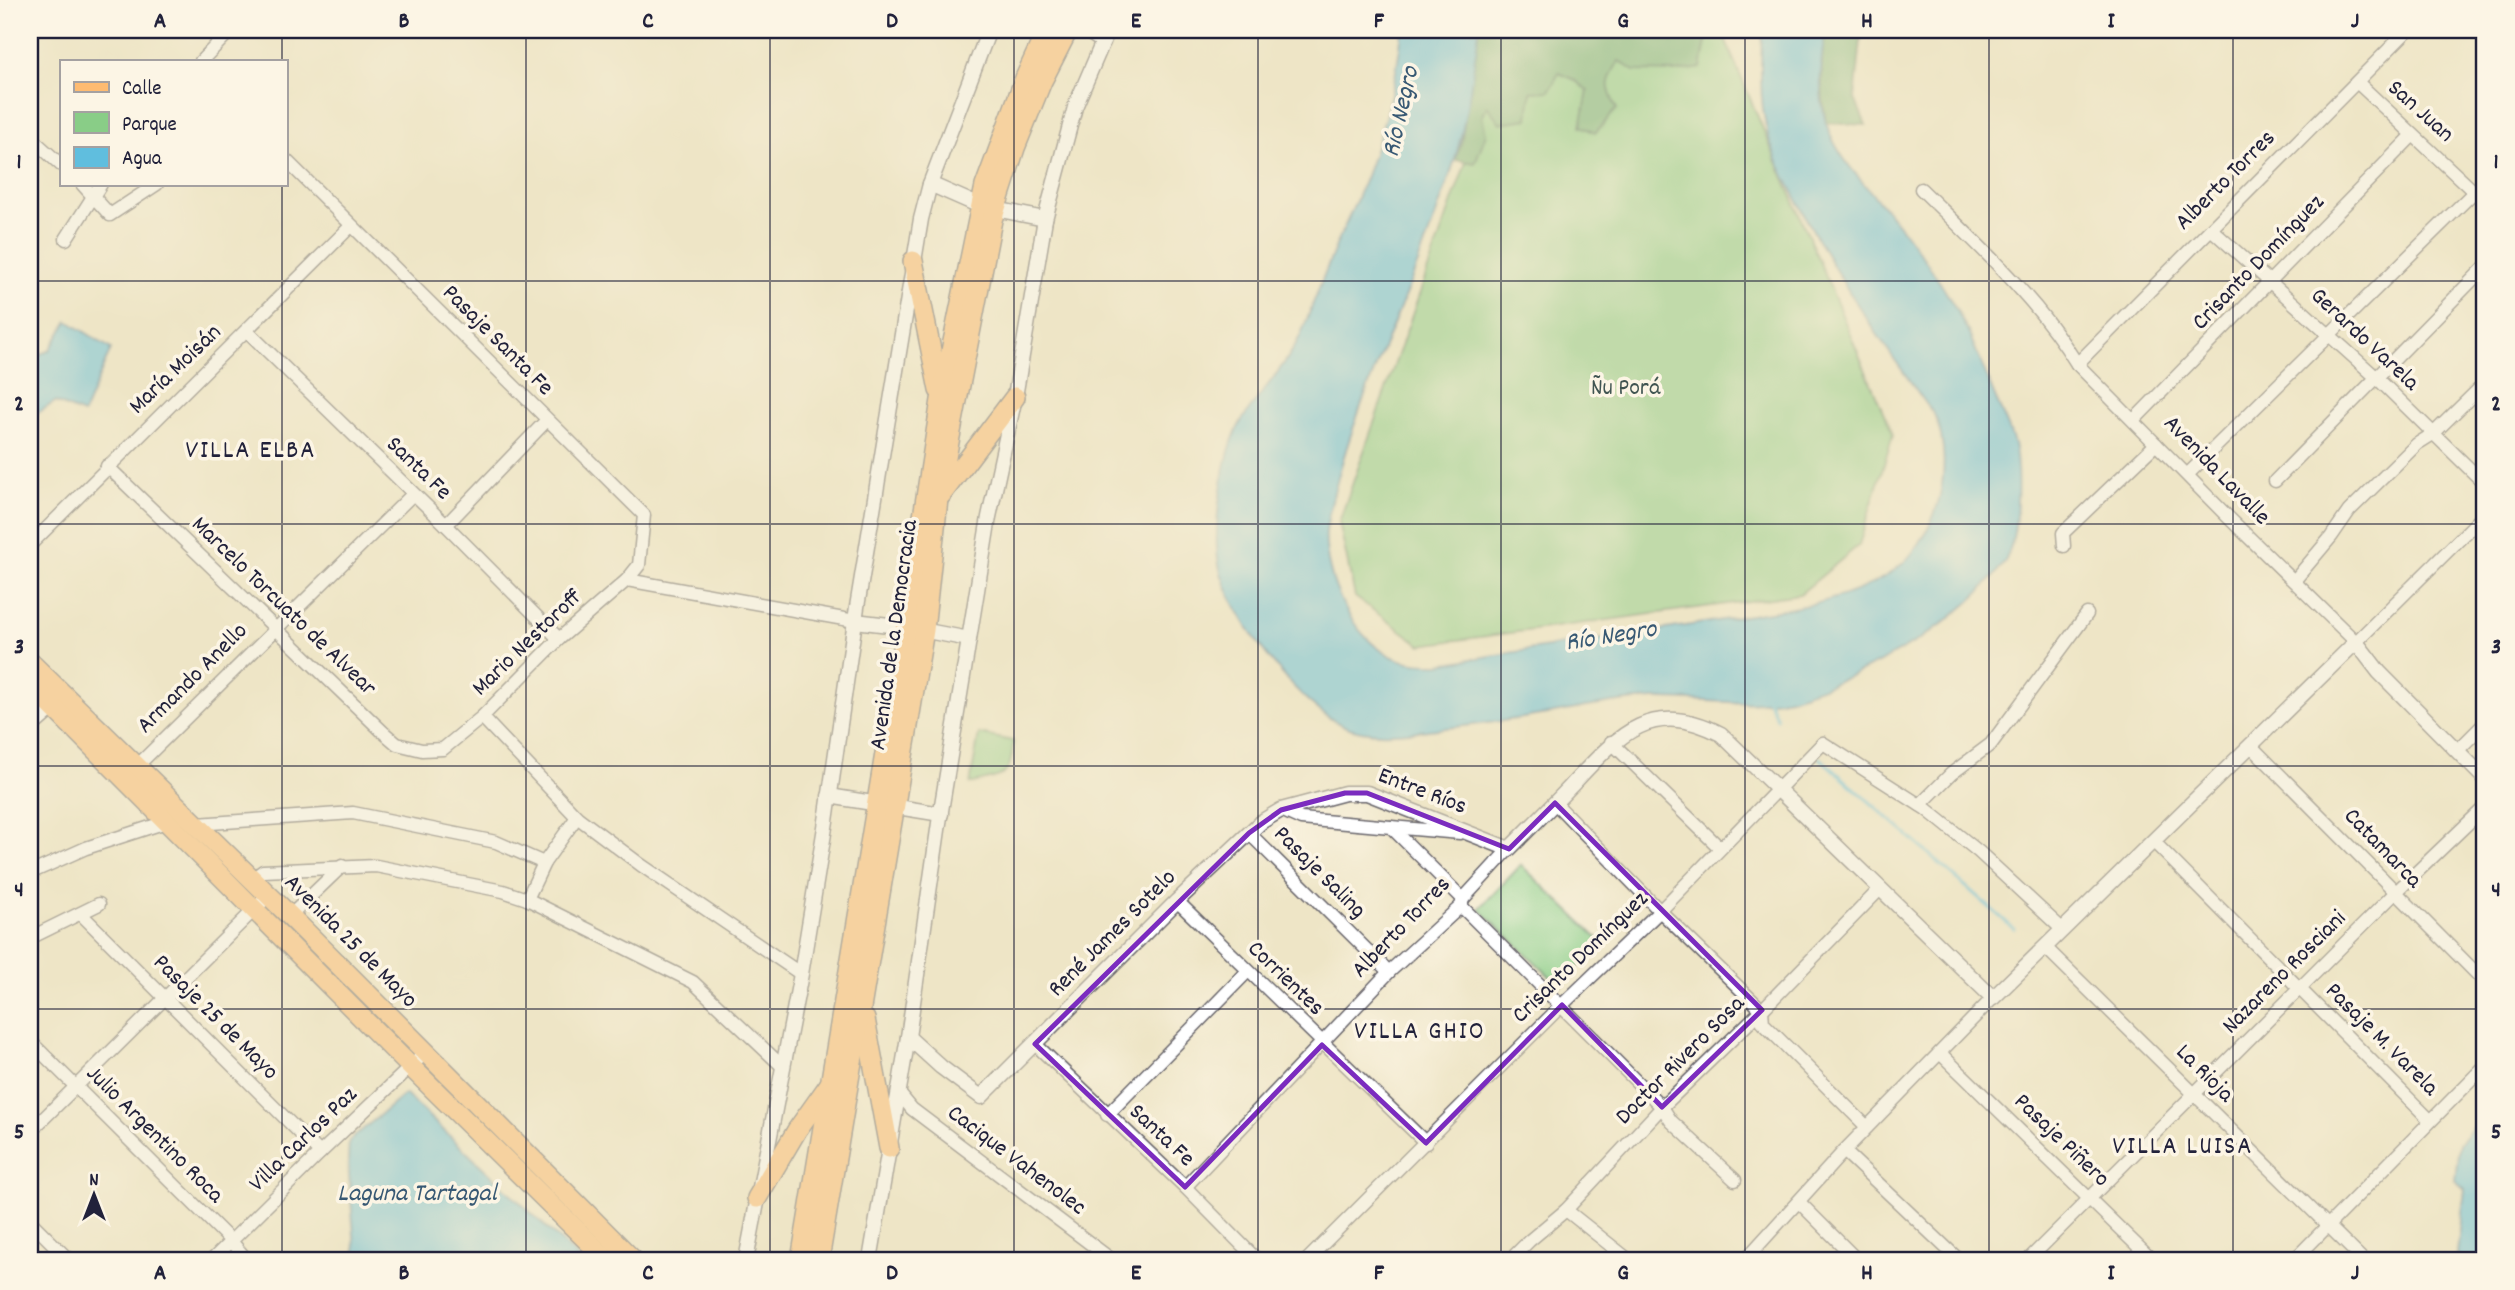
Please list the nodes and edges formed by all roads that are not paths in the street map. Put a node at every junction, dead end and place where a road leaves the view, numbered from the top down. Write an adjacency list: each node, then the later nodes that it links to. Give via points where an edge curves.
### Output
1 (231, 30): 8 (street)
2 (989, 30): 14 (street, Avenida de la Democracia)
3 (1047, 30): 20 (main road, Avenida de la Democracia, via 995,156)
4 (1068, 30): 20 (main road, Avenida de la Democracia)
5 (1086, 30): 7 (street)
6 (2408, 30): 9 (street, Alberto Torres)
7 (1105, 36): 21 (street, via 1075,107)
8 (205, 60)
9 (2357, 82): 10 (street, San Juan); 23 (street, Alberto Torres)
10 (2413, 135): 18 (street, San Juan); 27 (street, Crisanto Domínguez)
11 (30, 137): 13 (street)
12 (287, 161): 22 (street, Pasaje Santa Fe)
13 (60, 164)
14 (930, 184): 20 (street); 25 (street, Avenida de la Democracia)
15 (154, 186): 16 (street, via 110,215)
16 (97, 189): 24 (street)
17 (1921, 189): 30 (street, Avenida Lavalle, via 2001,266 2060,337)
18 (2475, 191): 19 (street, San Juan); 29 (street)
19 (2485, 202)
20 (988, 207): 21 (street); 34 (main road, Avenida de la Democracia); 44 (main road, Avenida de la Democracia, via 992,220)
21 (1045, 219): 33 (street)
22 (352, 226): 28 (street, María Moisán); 35 (street, Pasaje Santa Fe)
23 (2211, 229): 27 (street, Gerardo Varela); 30 (street, Alberto Torres)
24 (66, 239)
25 (913, 261): 34 (main road); 53 (street, Avenida de la Democracia)
26 (2485, 267): 31 (street)
27 (2271, 282): 29 (street, Gerardo Varela); 36 (street, Crisanto Domínguez)
28 (247, 331): 39 (street, María Moisán); 43 (street, Santa Fe)
29 (2328, 334): 31 (street, Gerardo Varela); 40 (street)
30 (2077, 365): 36 (street, Avenida Lavalle)
31 (2377, 378): 37 (street, Gerardo Varela); 41 (street)
32 (2485, 383): 37 (street)
33 (1014, 397): 44 (main road); 57 (street)
34 (941, 401): 55 (main road, Avenida de la Democracia)
35 (547, 420): 46 (street); 49 (street, Pasaje Santa Fe, via 644,515)
36 (2134, 420): 38 (street, Avenida Lavalle)
37 (2433, 434): 42 (street, Gerardo Varela); 51 (street, via 2349,511)
38 (2156, 444): 40 (street, Avenida Lavalle); 47 (street)
39 (107, 466): 48 (street, María Moisán); 54 (street, Marcelo Torcuato de Alvear)
40 (2188, 474): 51 (street, Avenida Lavalle)
41 (2275, 481)
42 (2485, 484)
43 (412, 495): 46 (street, Santa Fe); 54 (street, Armando Anello)
44 (938, 499): 55 (main road, Avenida de la Democracia)
45 (2485, 514): 58 (street)
46 (446, 525): 56 (street, Santa Fe)
47 (2064, 539)
48 (30, 545)
49 (639, 565): 50 (street, Mario Nestoroff)
50 (626, 580): 53 (street); 56 (street, Mario Nestoroff)
51 (2294, 581): 58 (street, Avenida Lavalle)
52 (2087, 614): 74 (street, via 1992,744 1951,774)
53 (855, 621): 55 (street); 72 (street, Avenida de la Democracia)
54 (274, 628): 67 (street, Marcelo Torcuato de Alvear, via 397,744); 69 (street, Armando Anello)
55 (915, 628): 57 (street); 75 (main road, Avenida de la Democracia)
56 (559, 639): 62 (street, Mario Nestoroff)
57 (970, 639): 78 (street)
58 (2356, 642): 66 (street); 68 (street, Avenida Lavalle, via 2378,672)
59 (30, 662): 69 (main road, Avenida 25 de Mayo)
60 (30, 684): 61 (main road, Avenida 25 de Mayo)
61 (54, 708): 64 (street); 69 (main road, Avenida 25 de Mayo)
62 (482, 717): 67 (street, Mario Nestoroff); 79 (street)
63 (2485, 723): 68 (street)
64 (30, 729)
65 (1611, 742): 71 (street, Alberto Torres, via 1634,728 1685,719 1721,734); 73 (street, Alberto Torres); 86 (street)
66 (2250, 745): 85 (street); 93 (street, Catamarca)
67 (443, 749)
68 (2457, 751): 70 (street, Avenida Lavalle)
69 (131, 771): 80 (main road, Avenida 25 de Mayo); 81 (main road, Avenida 25 de Mayo)
70 (2485, 779)
71 (1777, 789): 74 (street, Crisanto Domínguez, via 1823,743); 86 (street, Crisanto Domínguez); 92 (street)
72 (829, 796): 75 (street); 107 (street, Avenida de la Democracia)
73 (1555, 803): 87 (street, Alberto Torres); 99 (street)
74 (1920, 805): 102 (street)
75 (885, 806): 78 (street); 109 (main road, Avenida de la Democracia); 124 (main road, Avenida de la Democracia)
76 (2485, 807): 93 (street, Nazareno Rosciani)
77 (1281, 810): 82 (street, Entre Ríos, via 1301,819); 83 (street, René James Sotelo); 84 (street, Entre Ríos, via 1345,793 1367,793)
78 (941, 814): 115 (street)
79 (577, 817): 88 (street); 107 (street)
80 (166, 822): 90 (street, via 86,848); 96 (main road, Avenida 25 de Mayo)
81 (197, 824): 88 (street, via 353,813 496,842); 91 (main road, Avenida 25 de Mayo)
82 (1391, 827): 84 (street); 97 (street, Entre Ríos)
83 (1249, 833): 95 (street, René James Sotelo); 106 (street, Pasaje Saling)
84 (1466, 833): 87 (street, Entre Ríos)
85 (2153, 841): 102 (street); 110 (street, Pasaje M. Varela)
86 (1720, 848): 99 (street, Crisanto Domínguez)
87 (1509, 849): 97 (street, Alberto Torres)
88 (544, 863): 94 (street)
89 (342, 866): 91 (street, via 263,871); 94 (street, via 376,866); 101 (street)
90 (30, 873)
91 (251, 880): 96 (main road, Avenida 25 de Mayo)
92 (1880, 890): 112 (street); 114 (street, Doctor Rivero Sosa)
93 (2395, 893): 108 (street, Catamarca); 110 (street, Nazareno Rosciani)
94 (527, 899): 121 (street, via 693,982)
95 (1177, 901): 105 (street, Corrientes); 117 (street, René James Sotelo)
96 (262, 902): 101 (main road, Avenida 25 de Mayo); 111 (street); 123 (main road, Avenida 25 de Mayo)
97 (1462, 903): 106 (street, Alberto Torres); 113 (street, Entre Ríos)
98 (99, 904): 100 (street)
99 (1660, 911): 113 (street, Crisanto Domínguez); 114 (street)
100 (81, 914): 103 (street); 111 (street, Pasaje 25 de Mayo)
101 (290, 916): 119 (main road, Avenida 25 de Mayo)
102 (2063, 930): 104 (street)
103 (30, 937)
104 (2046, 948): 112 (street); 127 (street, La Rioja)
105 (1247, 972): 118 (street, Corrientes); 129 (street)
106 (1390, 972): 118 (street, Alberto Torres)
107 (801, 974): 121 (street, Avenida de la Democracia)
108 (2485, 982)
109 (864, 987): 134 (main road, via 869,1048); 153 (main road, Avenida de la Democracia)
110 (2299, 988): 127 (street, Nazareno Rosciani); 130 (street, Pasaje M. Varela)
111 (164, 998): 125 (street); 136 (street, Pasaje 25 de Mayo)
112 (1993, 998): 120 (street)
113 (1562, 1005): 128 (street, Entre Ríos); 133 (street, Crisanto Domínguez)
114 (1762, 1010): 128 (street, Doctor Rivero Sosa); 131 (street, via 1763,1023)
115 (908, 1037): 117 (street, René James Sotelo, via 981,1097); 126 (street)
116 (30, 1041): 125 (street, Julio Argentino Roca)
117 (1035, 1044): 129 (street, Santa Fe)
118 (1322, 1045): 133 (street, Corrientes); 138 (street, Alberto Torres)
119 (426, 1052): 123 (street, Villa Carlos Paz); 150 (main road, Avenida 25 de Mayo)
120 (1940, 1053): 131 (street); 140 (street, Pasaje Piñero)
121 (783, 1066): 139 (street, Avenida de la Democracia)
122 (2485, 1066): 130 (street)
123 (411, 1067): 136 (street, Villa Carlos Paz); 149 (main road, Avenida 25 de Mayo)
124 (831, 1082): 139 (main road); 152 (main road, Avenida de la Democracia)
125 (75, 1086): 132 (street); 145 (street, Julio Argentino Roca)
126 (898, 1092): 134 (street); 155 (street, Cacique Vahenolec, via 912,1109)
127 (2193, 1095): 140 (street, Nazareno Rosciani); 144 (street, La Rioja)
128 (1662, 1107): 137 (street, Entre Ríos, via 1671,1122); 142 (street, Doctor Rivero Sosa)
129 (1107, 1115): 138 (street, Santa Fe)
130 (2430, 1120): 144 (street)
131 (1867, 1127): 135 (street)
132 (30, 1132)
133 (1426, 1143): 157 (street, Crisanto Domínguez)
134 (889, 1148): 154 (street)
135 (1844, 1151): 141 (street); 162 (street)
136 (320, 1153): 145 (street, Villa Carlos Paz)
137 (1735, 1180)
138 (1185, 1187): 156 (street, Santa Fe)
139 (757, 1198): 151 (street, Avenida de la Democracia)
140 (2091, 1198): 163 (street, Nazareno Rosciani); 164 (street, Pasaje Piñero)
141 (1799, 1202): 160 (street); 161 (street)
142 (1566, 1210): 158 (street, Doctor Rivero Sosa); 159 (street)
143 (30, 1221): 146 (street)
144 (2327, 1225): 165 (street); 166 (street, La Rioja)
145 (231, 1241): 147 (street, Villa Carlos Paz); 148 (street, Julio Argentino Roca)
146 (69, 1260)
147 (212, 1260)
148 (247, 1260)
149 (607, 1260)
150 (633, 1260)
151 (746, 1260)
152 (801, 1260)
153 (819, 1260)
154 (870, 1260)
155 (1112, 1260)
156 (1257, 1260)
157 (1307, 1260)
158 (1510, 1260)
159 (1629, 1260)
160 (1745, 1260)
161 (1857, 1260)
162 (1959, 1260)
163 (2028, 1260)
164 (2152, 1260)
165 (2294, 1260)
166 (2363, 1260)

